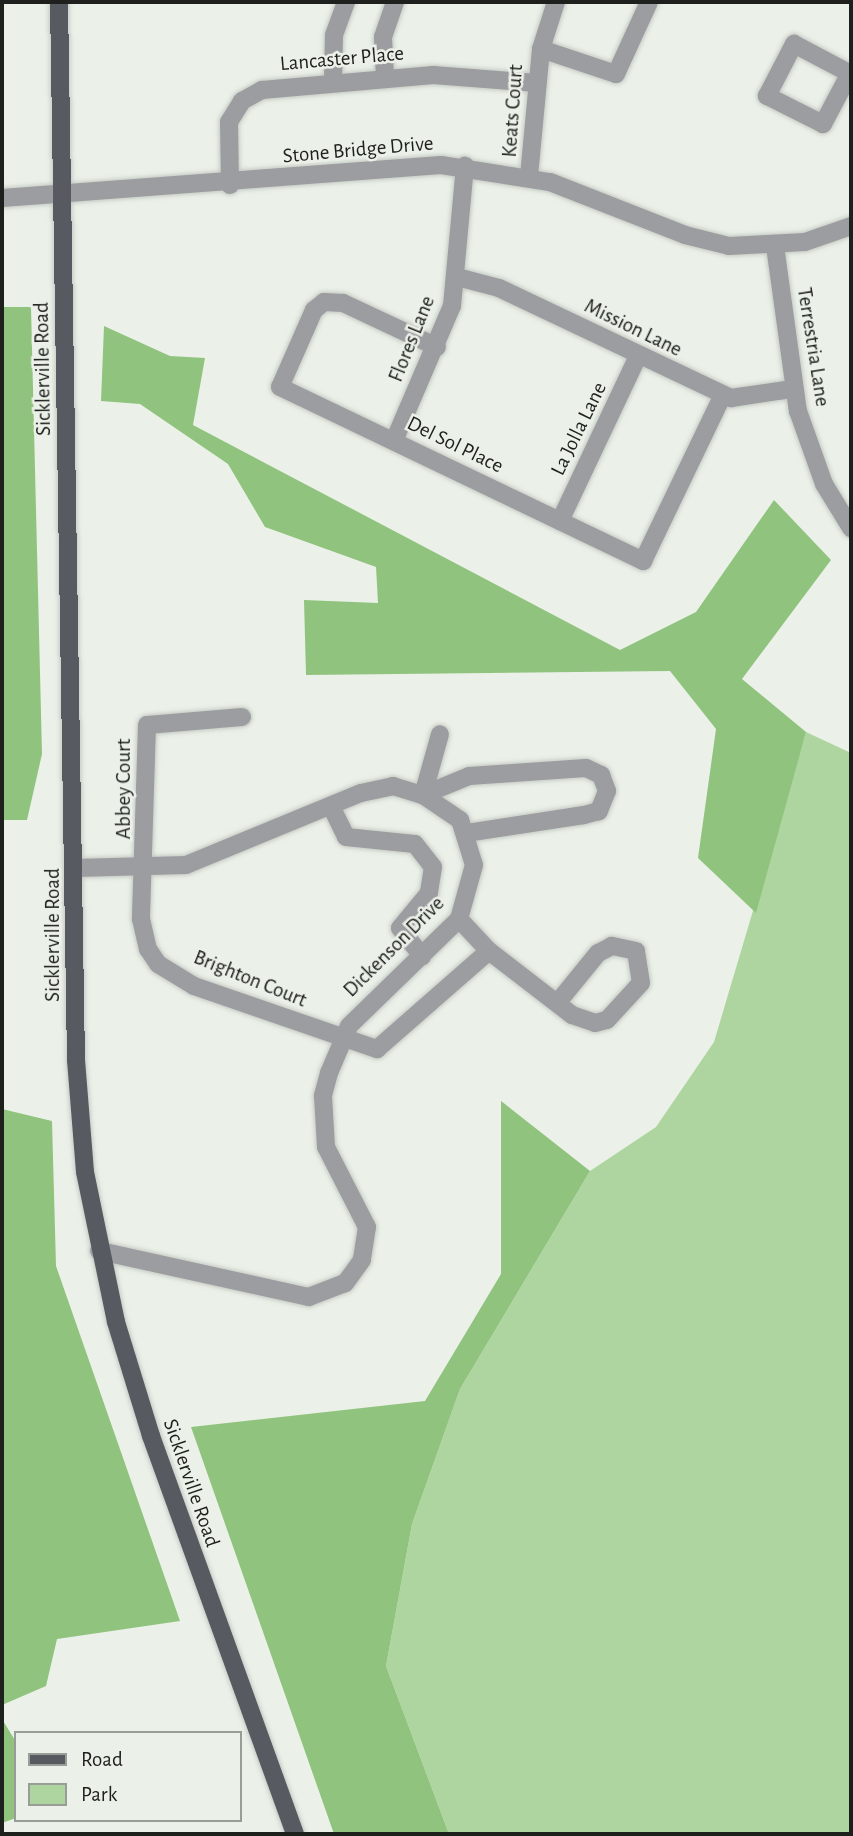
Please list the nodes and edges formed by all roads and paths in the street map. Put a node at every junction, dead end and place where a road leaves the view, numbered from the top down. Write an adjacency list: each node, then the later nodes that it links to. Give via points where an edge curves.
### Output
1 (59, 2): 14 (main road, Sicklerville Road)
2 (346, 2): 9 (street, via 334,35)
3 (395, 2): 8 (street, via 383,37)
4 (555, 2): 6 (street, Keats Court)
5 (649, 2): 6 (street, Keats Court, via 616,74)
6 (541, 49): 10 (street, Keats Court)
7 (851, 74): 7 (street, via 794,44 767,96 823,124)
8 (385, 78): 9 (street, Lancaster Place); 10 (street, Lancaster Place, via 433,75)
9 (333, 82): 13 (street, Lancaster Place, via 262,90 242,101 229,122)
10 (537, 83): 12 (street, Keats Court)
11 (465, 166): 12 (street, Stone Bridge Drive); 13 (street, Stone Bridge Drive, via 407,166); 18 (street, Flores Lane)
12 (529, 176): 17 (street, Stone Bridge Drive, via 699,239)
13 (230, 185): 14 (street, Stone Bridge Drive)
14 (62, 197): 15 (street, Stone Bridge Drive); 32 (main road, Sicklerville Road)
15 (2, 198)
16 (851, 226): 17 (street, Stone Bridge Drive)
17 (775, 246): 21 (street, Terrestria Lane)
18 (457, 277): 19 (street, Flores Lane); 20 (street, Mission Lane, via 499,288)
19 (437, 347): 23 (street, Flores Lane); 23 (street, Del Sol Place, via 333,301 319,305 309,321 279,387)
20 (638, 356): 22 (street, Mission Lane); 24 (street, La Jolla Lane)
21 (792, 389): 22 (street, Mission Lane, via 750,399); 25 (street, Terrestria Lane, via 824,484)
22 (723, 395): 24 (street, Del Sol Place, via 643,561)
23 (394, 441): 24 (street, Del Sol Place)
24 (560, 520)
25 (851, 527)
26 (242, 717): 31 (street, Abbey Court, via 147,725)
27 (440, 734): 28 (street)
28 (423, 795): 29 (street, via 393,786); 30 (street, via 460,820); 30 (street, via 469,776 586,768 601,775 607,791 599,811)
29 (331, 806): 31 (street, via 218,856 186,865); 35 (street, via 346,837 415,844 433,867 429,893 400,928)
30 (467, 833): 33 (street, Dickenson Drive, via 474,865)
31 (146, 866): 32 (street); 37 (street, Brighton Court, via 141,919 148,949 159,964 194,986)
32 (76, 868): 38 (main road, Sicklerville Road, via 76,1060 85,1172)
33 (459, 919): 34 (street); 35 (street, Dickenson Drive)
34 (489, 951): 36 (street); 37 (street, Brighton Court, via 377,1049)
35 (422, 956): 37 (street, Dickenson Drive, via 383,988)
36 (558, 1002): 36 (street, via 598,953 612,946 636,951 641,983 607,1020 595,1023 572,1015)
37 (343, 1039): 38 (street, Dickenson Drive, via 323,1096 326,1147 367,1227 362,1260 345,1283 309,1297)
38 (99, 1251): 39 (main road, Sicklerville Road, via 151,1436)
39 (295, 1834)

